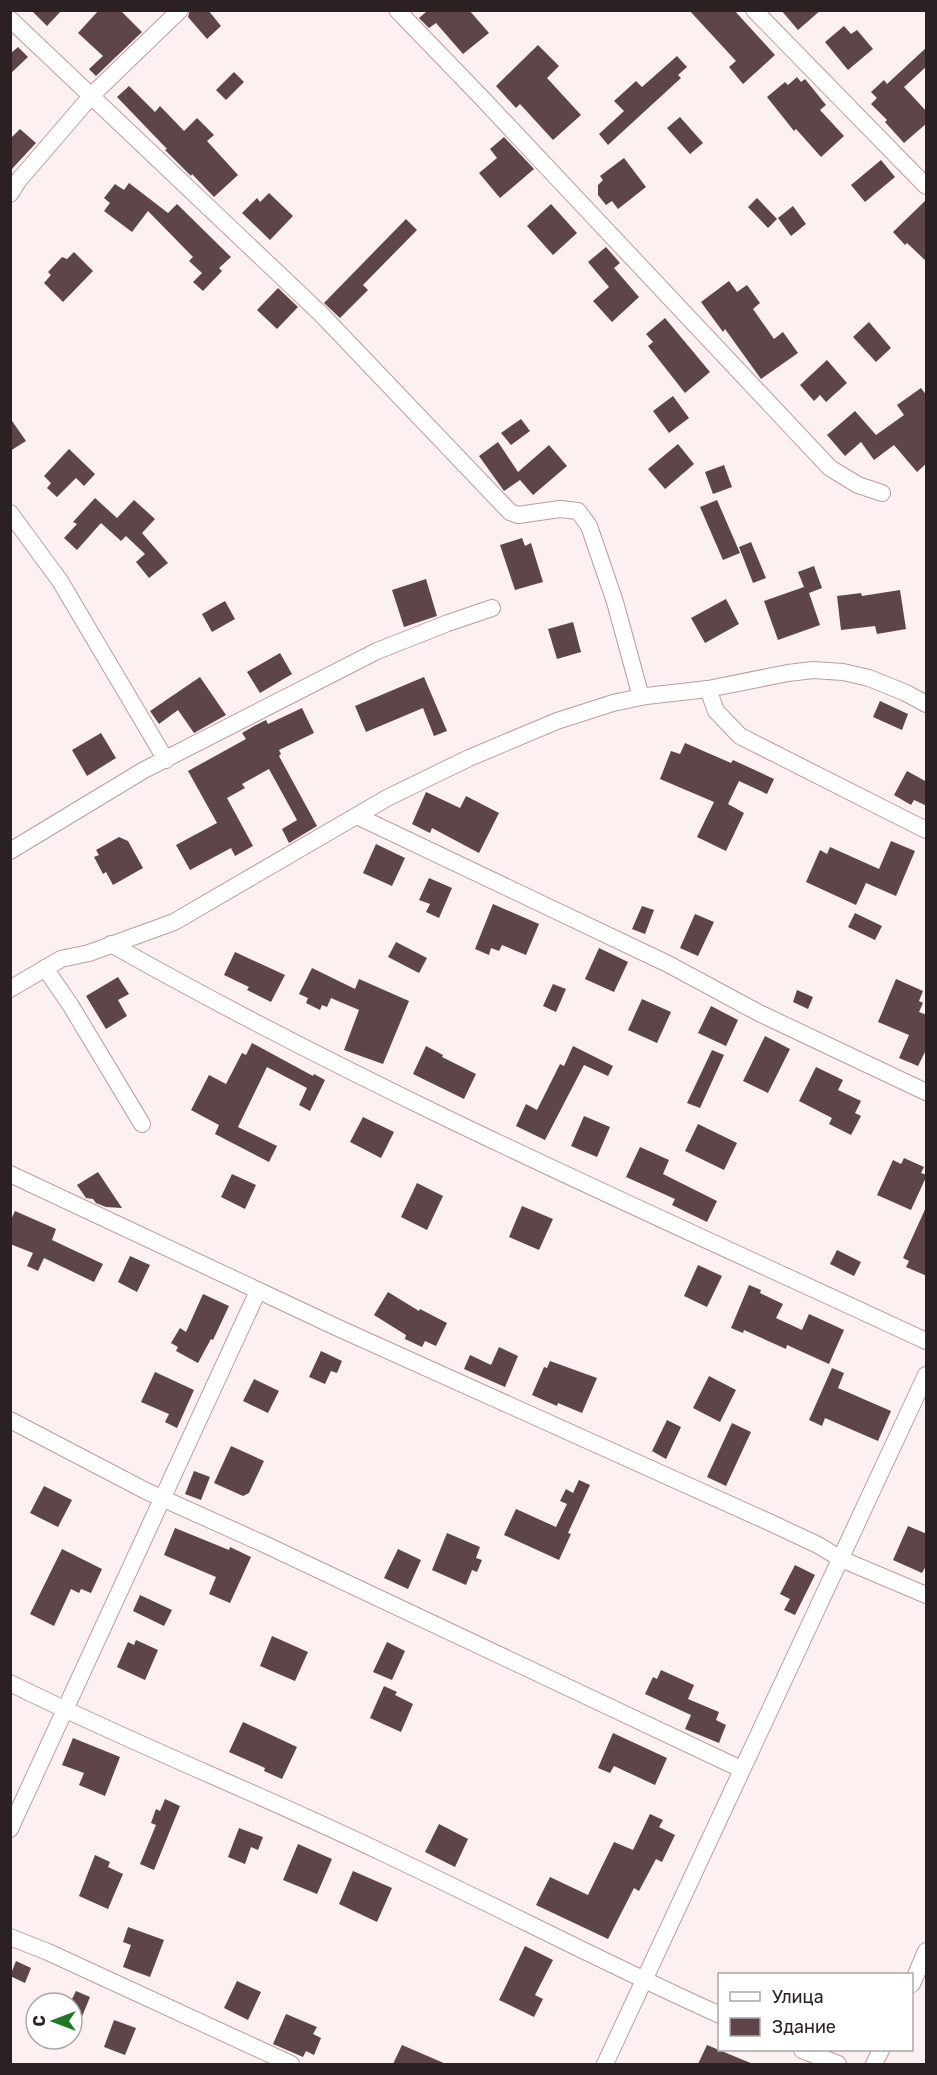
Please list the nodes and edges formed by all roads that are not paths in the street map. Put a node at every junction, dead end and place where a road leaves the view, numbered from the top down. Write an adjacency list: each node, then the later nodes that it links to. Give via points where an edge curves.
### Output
1 (180, 10): 5 (street)
2 (397, 10): 8 (street, via 830,468 858,485)
3 (754, 10): 6 (street)
4 (10, 19): 5 (street)
5 (92, 95): 7 (street); 12 (street, via 321,314 510,512 518,515 560,509 578,511 589,526)
6 (927, 186)
7 (10, 194)
8 (882, 493)
9 (10, 513): 14 (street, via 60,580)
10 (492, 608): 14 (street, via 377,651)
11 (708, 690): 12 (street); 13 (street, via 813,670 869,678); 16 (street, via 716,711 740,736)
12 (641, 697): 15 (street, via 557,721 469,758)
13 (927, 704)
14 (166, 760): 17 (street)
15 (357, 816): 18 (street, via 174,922); 21 (street)
16 (927, 831)
17 (10, 851)
18 (111, 944): 19 (street); 25 (street, via 383,1086)
19 (45, 968): 20 (street); 22 (street)
20 (10, 988)
21 (927, 1092)
22 (142, 1124)
23 (10, 1174): 24 (street)
24 (258, 1291): 28 (street); 29 (street, via 771,1523)
25 (927, 1341)
26 (927, 1375): 29 (street)
27 (10, 1420): 28 (street)
28 (163, 1499): 32 (street); 33 (street)
29 (841, 1559): 30 (street); 33 (street)
30 (927, 1595)
31 (10, 1683): 32 (street)
32 (64, 1709): 34 (street); 37 (street, via 382,1852)
33 (741, 1769): 37 (street)
34 (10, 1829)
35 (10, 1937): 41 (street)
36 (927, 1952): 38 (street)
37 (644, 1981): 39 (street); 42 (street)
38 (913, 1982)
39 (718, 2013)
40 (807, 2051): 43 (street)
41 (291, 2064)
42 (605, 2064)
43 (838, 2064)

